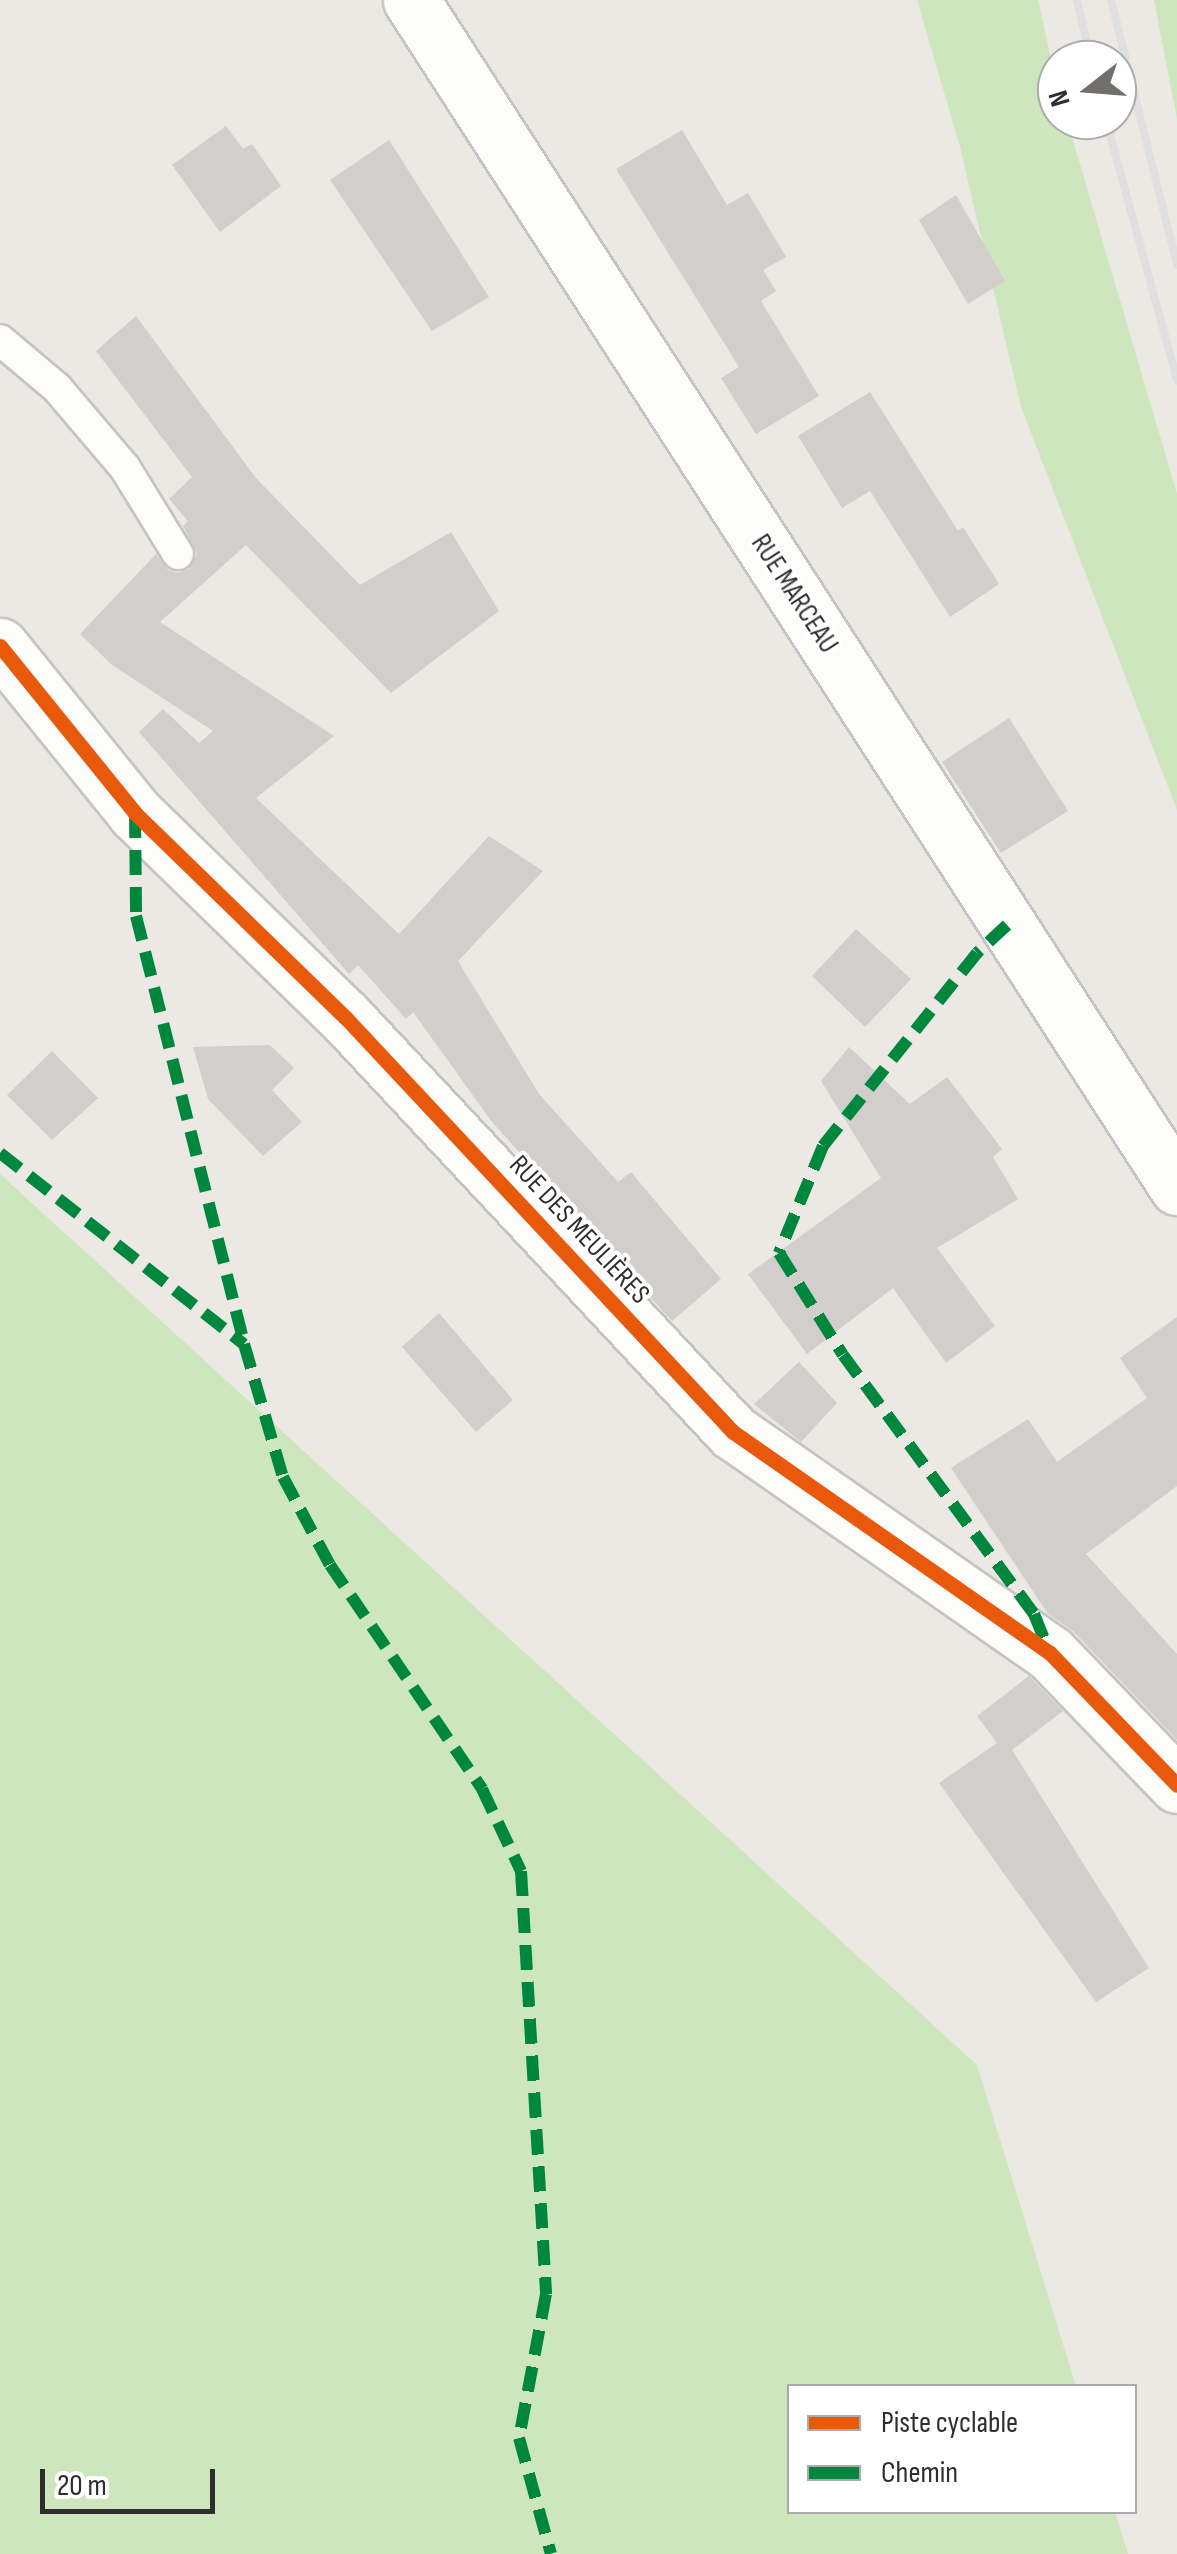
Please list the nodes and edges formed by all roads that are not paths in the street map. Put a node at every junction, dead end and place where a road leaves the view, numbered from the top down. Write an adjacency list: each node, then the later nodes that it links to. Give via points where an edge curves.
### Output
1 (412, 0): 5 (street, RUE MARCEAU)
2 (0, 340): 3 (lane, via 57,388 126,468)
3 (178, 554)
4 (0, 646): 6 (street, RUE DES MEULIÈRES, via 135,812 345,1017 733,1432 1050,1653)
5 (1177, 1187)
6 (1177, 1786)

